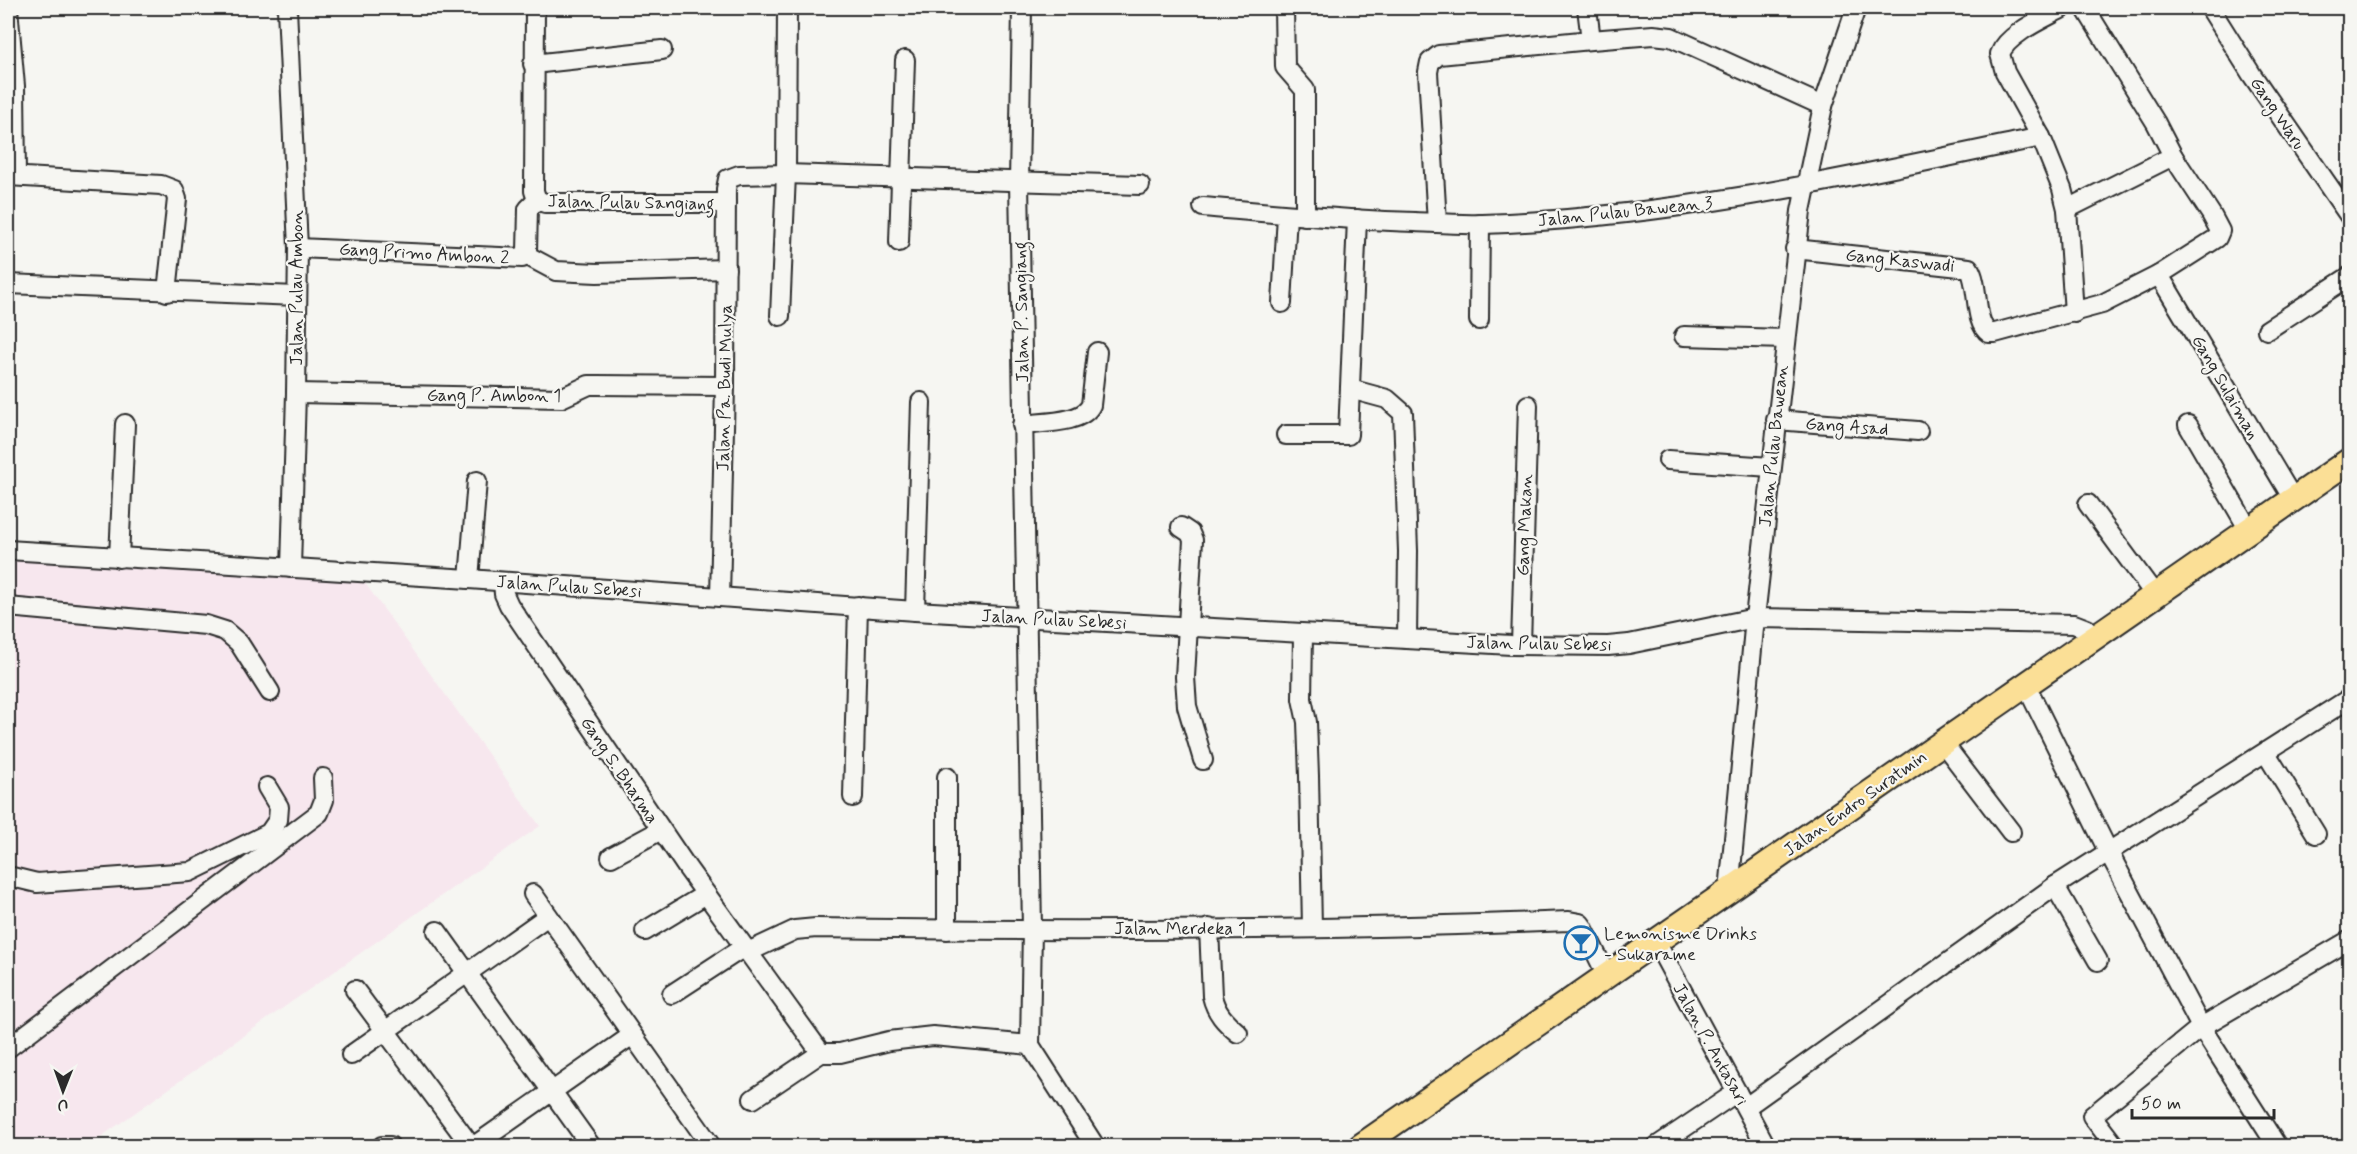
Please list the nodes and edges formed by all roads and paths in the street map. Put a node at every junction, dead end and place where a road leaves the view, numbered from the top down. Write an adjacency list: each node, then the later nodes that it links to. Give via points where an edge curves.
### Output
1 (8, 8): 20 (street, via 15,86)
2 (287, 8): 35 (street, Jalan Pulau Ambon)
3 (535, 8): 15 (street)
4 (787, 8): 19 (street)
5 (1023, 8): 22 (street, Jalan P. Sangiang)
6 (1284, 8): 29 (street, via 1285,67 1303,86 1305,96)
7 (1587, 8): 12 (street)
8 (1856, 8): 16 (street, Jalan Pulau Bawean)
9 (2063, 8): 17 (street, via 2017,34 2004,44 2000,54 2005,72)
10 (2085, 8): 18 (street)
11 (2210, 8): 30 (street, Gang Waru)
12 (1591, 40): 16 (street, via 1671,37); 32 (street, via 1439,55 1432,60 1428,72)
13 (662, 50): 15 (street)
14 (904, 60): 21 (street)
15 (533, 64): 25 (street)
16 (1823, 106): 24 (street, Jalan Pulau Bawean)
17 (2041, 137): 24 (street, Jalan Pulau Bawean 3); 28 (street)
18 (2173, 156): 28 (street); 39 (street, Gang Kaswadi, via 2211,214 2219,234)
19 (786, 174): 21 (street); 26 (street, Jalan Pa. Budi Mulya, via 739,175 728,179); 46 (street)
20 (12, 176): 42 (street, via 161,185 174,190 177,199)
21 (900, 177): 22 (street); 34 (street)
22 (1019, 182): 23 (street); 59 (street, Jalan P. Sangiang)
23 (1140, 185)
24 (1805, 187): 33 (street, Jalan Pulau Bawean 3, via 1623,214); 36 (street, Jalan Pulau Bawean)
25 (537, 200): 26 (street, Jalan Pulau Sangiang); 37 (street, Gang Primo Ambon 2, via 528,209)
26 (726, 203): 38 (street, Jalan Pa. Budi Mulya)
27 (1203, 207): 29 (street, Jalan Pulau Bawean 3)
28 (2067, 209): 45 (street)
29 (1296, 215): 31 (street, Jalan Pulau Bawean 3); 44 (street)
30 (2349, 217)
31 (1357, 219): 32 (street, Jalan Pulau Bawean 3); 53 (street)
32 (1437, 223): 33 (street, Jalan Pulau Bawean 3)
33 (1480, 224): 47 (street)
34 (899, 242)
35 (298, 248): 37 (street, Gang Primo Ambon 2, via 522,258); 43 (street, Jalan Pulau Ambon)
36 (1795, 249): 45 (street, Gang Kaswadi, via 1969,268 1982,325 1989,333); 50 (street, Jalan Pulau Bawean)
37 (526, 255): 38 (street, via 556,271)
38 (726, 269): 52 (street, Jalan Pa. Budi Mulya)
39 (2159, 275): 45 (street, Gang Kaswadi, via 2102,304); 67 (street, Gang Sulaiman)
40 (2349, 276): 48 (street)
41 (8, 284): 42 (street)
42 (167, 292): 43 (street)
43 (297, 296): 54 (street, Jalan Pulau Ambon)
44 (1281, 303)
45 (2074, 313)
46 (780, 316)
47 (1479, 320)
48 (2267, 330)
49 (1684, 336): 50 (street)
50 (1785, 339): 57 (street, Jalan Pulau Bawean)
51 (1097, 352): 59 (street, via 1088,411 1076,418)
52 (725, 387): 54 (street, Gang P. Ambon 1, via 589,385 561,398); 77 (street, Jalan Pa. Budi Mulya)
53 (1350, 388): 62 (street, via 1348,435); 86 (street, via 1387,399 1403,412)
54 (296, 393): 73 (street, Jalan Pulau Ambon)
55 (921, 402): 80 (street)
56 (1528, 405): 87 (street, Gang Makan)
57 (1776, 420): 61 (street, Gang Asad); 65 (street, Jalan Pulau Bawean)
58 (125, 424): 72 (street)
59 (1022, 425): 81 (street, Jalan P. Sangiang)
60 (2188, 425): 70 (street)
61 (1918, 431)
62 (1286, 435)
63 (1668, 460): 65 (street)
64 (2349, 460): 67 (main road, Jalan Endro Suratmin)
65 (1771, 467): 82 (street, Jalan Pulau Bawean)
66 (477, 481): 74 (street)
67 (2294, 499): 70 (main road, Jalan Endro Suratmin)
68 (2088, 504): 76 (street)
69 (1181, 527): 83 (street, via 1190,532 1193,540)
70 (2249, 530): 76 (main road, Jalan Endro Suratmin)
71 (8, 550): 72 (street, Jalan Pulau Sebesi)
72 (119, 558): 73 (street, Jalan Pulau Sebesi)
73 (291, 568): 74 (street, Jalan Pulau Sebesi)
74 (469, 579): 75 (street, Jalan Pulau Sebesi)
75 (504, 582): 77 (street, Jalan Pulau Sebesi); 98 (street, Gang S. Bharma, via 509,605)
76 (2155, 595): 85 (main road, Jalan Endro Suratmin)
77 (720, 597): 78 (street, Jalan Pulau Sebesi)
78 (858, 606): 80 (street, Jalan Pulau Sebesi); 97 (street)
79 (8, 607): 89 (street, via 206,625 225,631 239,642)
80 (915, 611): 81 (street, Jalan Pulau Sebesi)
81 (1027, 617): 83 (street, Jalan Pulau Sebesi); 111 (street)
82 (1755, 618): 85 (street, Jalan Pulau Sebesi, via 2074,624); 87 (street, Jalan Pulau Sebesi, via 1629,644); 105 (street, Jalan Pulau Bawean)
83 (1186, 627): 84 (street, Jalan Pulau Sebesi); 93 (street, via 1187,706)
84 (1303, 634): 86 (street, Jalan Pulau Sebesi); 109 (street)
85 (2095, 637): 88 (main road, Jalan Endro Suratmin)
86 (1407, 639): 87 (street, Jalan Pulau Sebesi)
87 (1521, 645)
88 (2026, 685): 91 (main road, Jalan Endro Suratmin); 101 (street)
89 (270, 692)
90 (2349, 698): 92 (street)
91 (1943, 742): 99 (street); 105 (main road, Jalan Endro Suratmin)
92 (2266, 753): 100 (street); 101 (street)
93 (1203, 760)
94 (947, 777): 112 (street)
95 (323, 778): 128 (street, via 324,800 319,813)
96 (267, 787): 103 (street, via 279,807 278,820 269,833 190,872 38,883)
97 (853, 796)
98 (661, 830): 102 (street); 107 (street, Gang S. Bharma)
99 (2010, 832)
100 (2316, 834)
101 (2108, 851): 104 (street); 123 (street)
102 (611, 857)
103 (8, 876)
104 (2055, 886): 118 (street); 133 (street)
105 (1729, 891): 116 (main road, Jalan Endro Suratmin)
106 (533, 894): 108 (street)
107 (706, 894): 114 (street); 117 (street, Gang S. Bharma)
108 (548, 916): 119 (street); 126 (street)
109 (1311, 927): 110 (street, Jalan Merdeka 1); 120 (street, Jalan Merdeka 1, via 1575,922 1586,931)
110 (1209, 928): 111 (street, Jalan Merdeka 1); 125 (street, via 1214,1006)
111 (1032, 929): 112 (street, Jalan Merdeka 1); 127 (street)
112 (947, 930): 117 (street, Jalan Merdeka 1, via 806,928)
113 (437, 931): 119 (street)
114 (645, 931)
115 (2349, 940): 123 (street)
116 (1656, 942): 120 (main road, Jalan Endro Suratmin); 133 (street, Jalan P. Antasari)
117 (746, 949): 122 (street, Jalan Merdeka 1); 129 (street, Gang S. Bharma)
118 (2098, 961)
119 (466, 973): 124 (street); 131 (street)
120 (1607, 976): 140 (main road, Jalan Endro Suratmin)
121 (355, 990): 124 (street)
122 (672, 994)
123 (2201, 1027): 143 (street, via 2092,1116); 144 (street)
124 (384, 1030): 130 (street); 136 (street)
125 (1238, 1033)
126 (631, 1036): 131 (street); 138 (street)
127 (1030, 1045): 129 (street, via 926,1036 840,1053); 139 (street)
128 (8, 1048)
129 (821, 1053): 132 (street)
130 (351, 1055)
131 (552, 1094): 136 (street); 137 (street)
132 (753, 1099)
133 (1741, 1100): 141 (street); 142 (street, Jalan P. Antasari)
134 (382, 1146): 135 (street)
135 (390, 1146)
136 (472, 1146)
137 (591, 1146)
138 (711, 1146)
139 (1095, 1146)
140 (1361, 1146)
141 (1657, 1146)
142 (1766, 1146)
143 (2115, 1146)
144 (2277, 1146)

